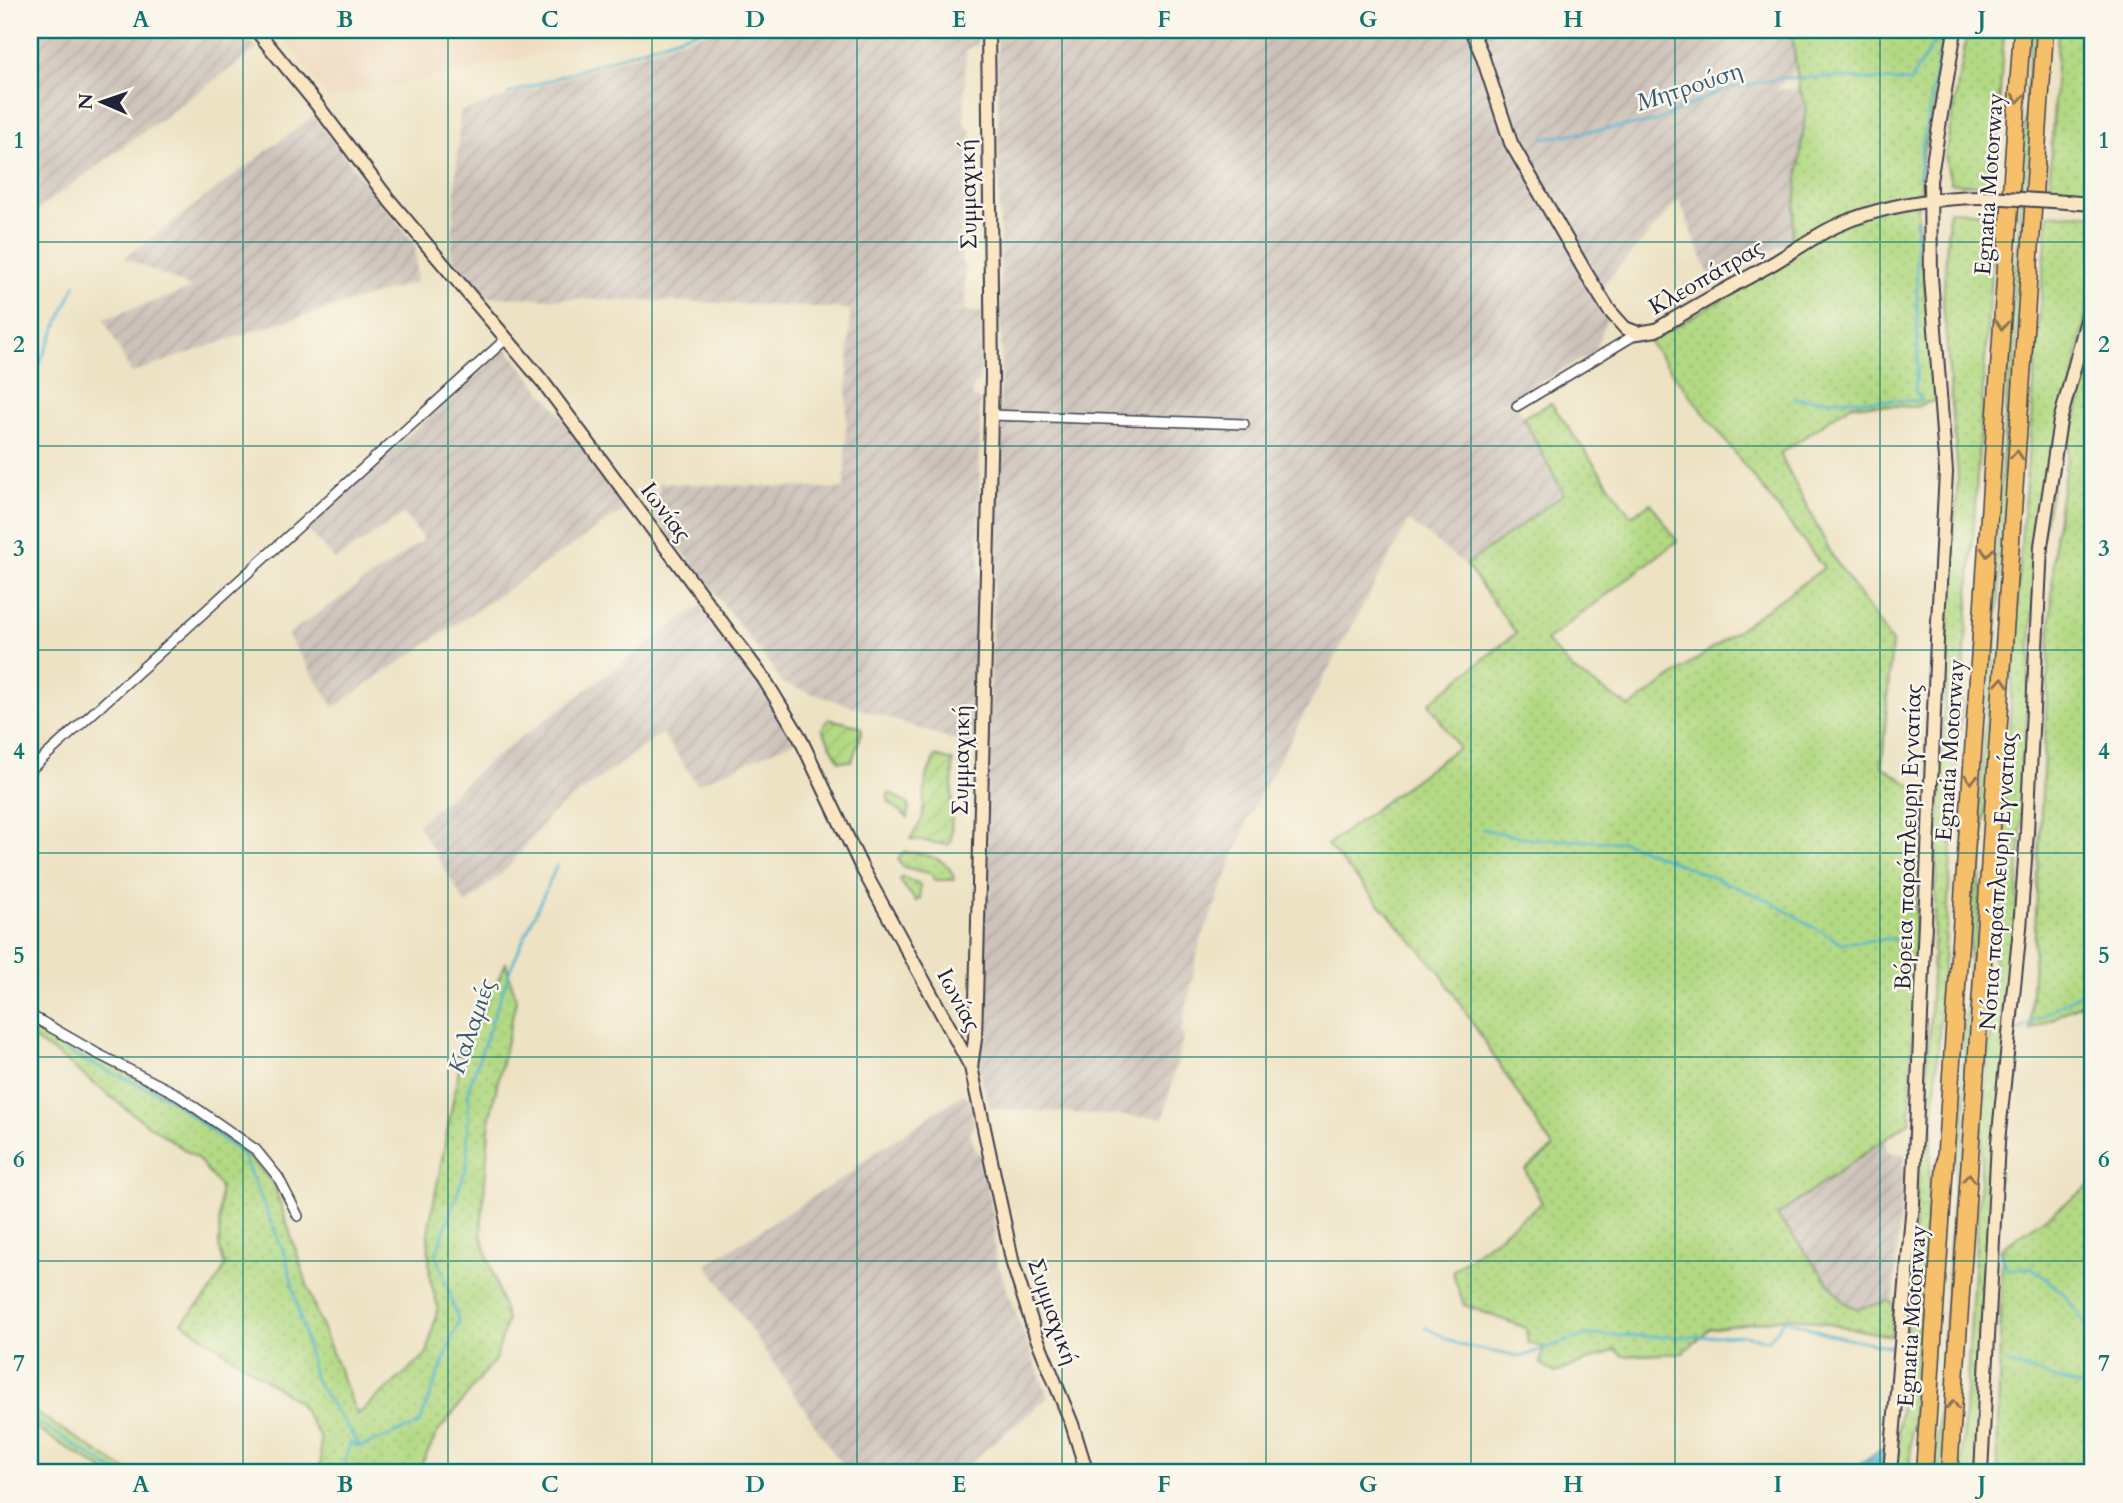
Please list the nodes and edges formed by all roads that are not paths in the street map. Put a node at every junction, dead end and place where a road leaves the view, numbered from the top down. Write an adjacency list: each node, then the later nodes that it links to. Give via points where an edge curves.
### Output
1 (256, 30): 11 (street, Ιωνίας, via 389,200)
2 (988, 30): 13 (street, Συμμαχική)
3 (1471, 30): 10 (street, Κλεοπάτρας, via 1521,164 1609,310 1625,328)
4 (1955, 30): 7 (street, Βόρεια παράπλευρη Εγνατίας, via 1933,155)
5 (2022, 30): 23 (highway, Egnatia Motorway, one-way to 23)
6 (2045, 30): 24 (highway, Egnatia Motorway, one-way to 6)
7 (1930, 201): 8 (street, Κλεοπάτρας, bridge, via 1988,197); 10 (street, Κλεοπάτρας, via 1838,225 1656,330); 22 (street, Βόρεια παράπλευρη Εγνατίας, via 1931,277 1947,472 1913,1203)
8 (2093, 204)
9 (2093, 297): 25 (street, Νότια παράπλευρη Εγνατίας, via 2058,431 2041,546 2025,860 1996,1182)
10 (1638, 333): 12 (street)
11 (506, 339): 15 (street); 18 (street, Ιωνίας, via 764,679 799,736 856,855)
12 (1517, 406)
13 (991, 415): 14 (street); 17 (street, Συμμαχική)
14 (1244, 424)
15 (30, 770)
16 (30, 1015): 20 (street, via 173,1092 256,1150 278,1177)
17 (975, 1039): 18 (street); 19 (street, Συμμαχική)
18 (957, 1040): 19 (street, Ιωνίας)
19 (971, 1067): 21 (street, Συμμαχική, via 1013,1264)
20 (298, 1216)
21 (1087, 1473)
22 (1890, 1473)
23 (1924, 1473)
24 (1949, 1473)
25 (1981, 1473)

